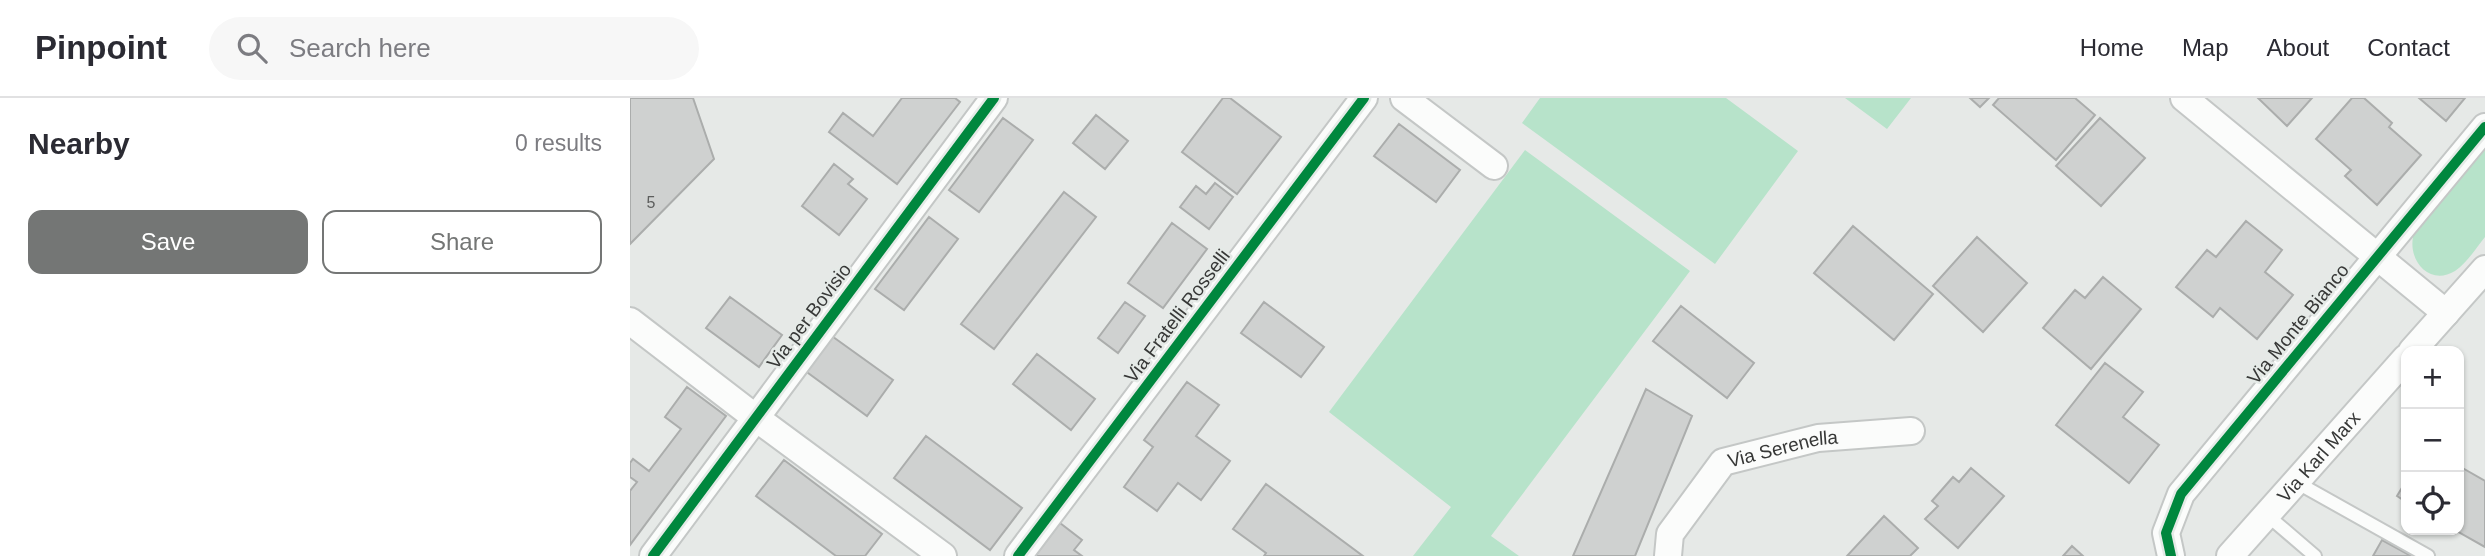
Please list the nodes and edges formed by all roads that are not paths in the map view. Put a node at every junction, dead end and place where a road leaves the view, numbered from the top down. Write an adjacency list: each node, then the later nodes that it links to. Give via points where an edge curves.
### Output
1 (994, 98): 13 (street, Via per Bovisio)
2 (1364, 98): 19 (street, Via Fratelli Rosselli)
3 (1404, 98): 6 (street)
4 (2184, 98): 7 (street)
5 (2485, 127): 7 (street, Via Monte Bianco)
6 (1494, 166)
7 (2376, 256): 9 (street); 21 (street, Via Monte Bianco, via 2181,494 2166,533)
8 (2485, 269): 9 (street)
9 (2446, 313): 11 (street)
10 (630, 321): 13 (street)
11 (2416, 346)
12 (2401, 364): 15 (street, Via Karl Marx)
13 (755, 418): 17 (street, Via per Bovisio); 18 (street)
14 (1911, 431): 20 (street, Via Serenella, via 1818,438 1723,462 1671,534)
15 (2296, 482): 16 (street, Via Karl Marx); 24 (lane)
16 (2266, 515): 22 (street, Via Karl Marx); 23 (lane)
17 (653, 556)
18 (943, 556)
19 (1018, 556)
20 (1668, 556)
21 (2171, 556)
22 (2230, 556)
23 (2315, 556)
24 (2428, 556)

